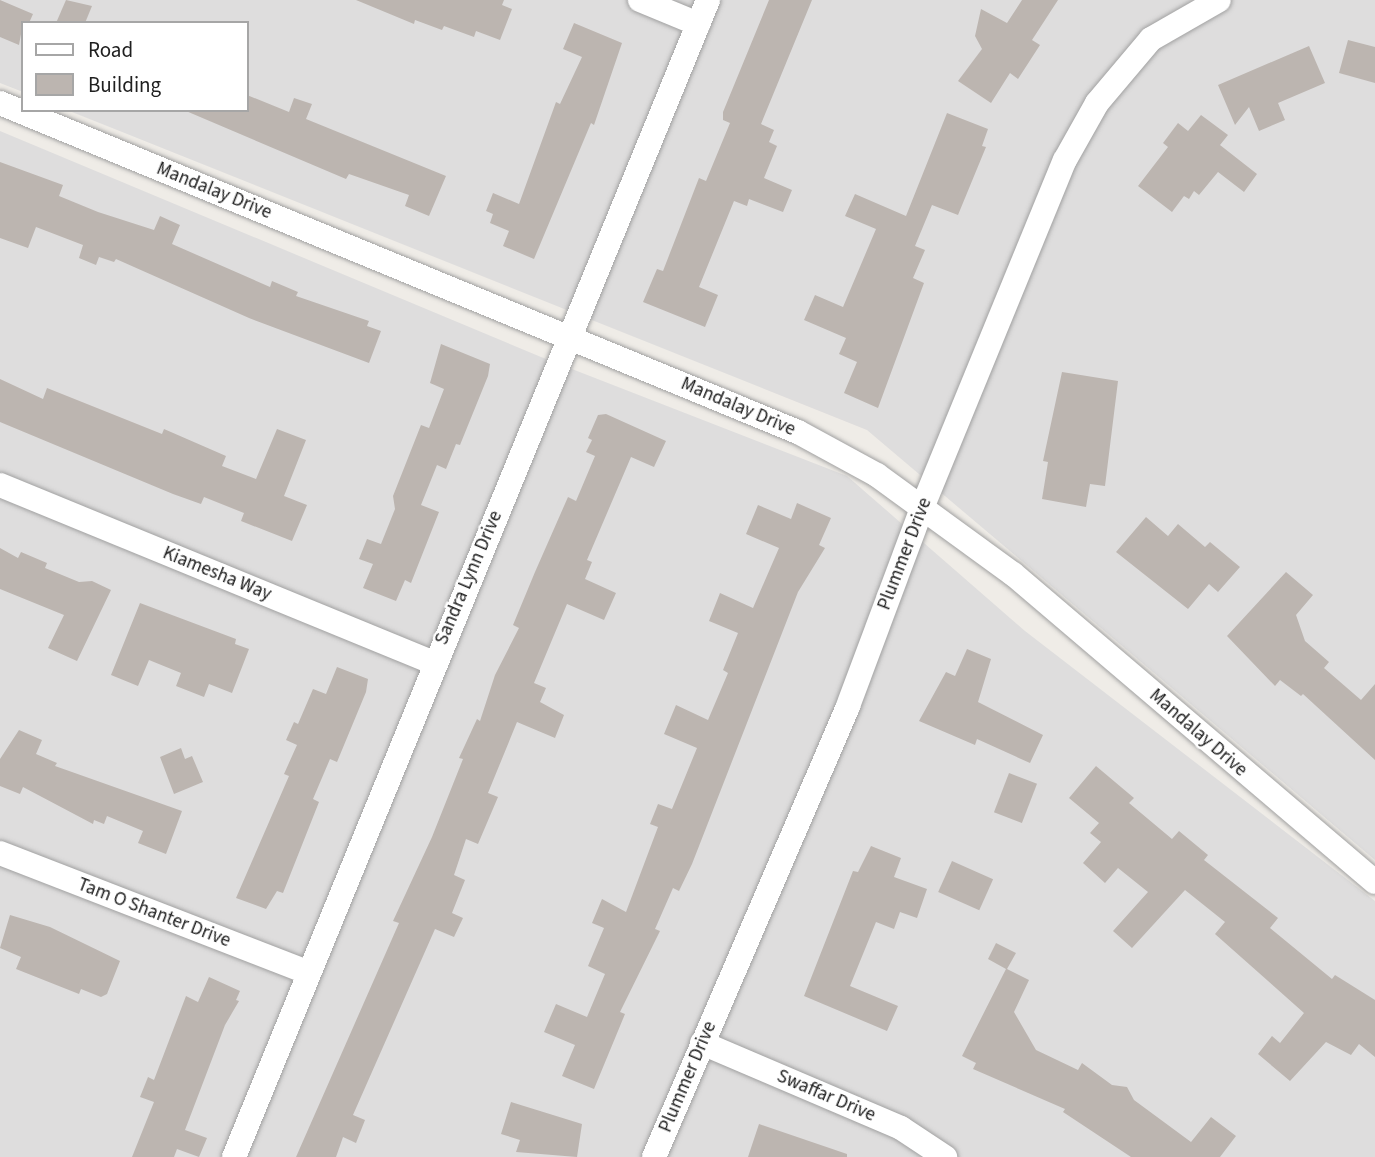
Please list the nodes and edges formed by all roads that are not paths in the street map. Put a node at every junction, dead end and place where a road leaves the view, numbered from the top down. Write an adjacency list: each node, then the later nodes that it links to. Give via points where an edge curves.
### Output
1 (640, 0): 4 (street)
2 (708, 0): 4 (street, Sandra Lynn Drive)
3 (1219, 0): 10 (street, Plummer Drive, via 1151,39 1097,103 1065,160)
4 (698, 24): 8 (street, Sandra Lynn Drive)
5 (0, 103): 6 (street, Mandalay Drive)
6 (21, 112)
7 (22, 112): 8 (street, Mandalay Drive)
8 (570, 338): 10 (street, Mandalay Drive, via 798,432 877,475); 11 (street, Sandra Lynn Drive)
9 (0, 485): 11 (street, Kiamesha Way)
10 (922, 508): 13 (street, Mandalay Drive, via 1013,574); 15 (street, Plummer Drive, via 848,706)
11 (434, 663): 14 (street, Sandra Lynn Drive)
12 (0, 853): 14 (street, Tam O Shanter Drive)
13 (1375, 882)
14 (309, 973): 16 (street, Sandra Lynn Drive)
15 (702, 1043): 17 (street, Plummer Drive); 18 (street, Swaffar Drive, via 901,1128)
16 (234, 1157)
17 (654, 1157)
18 (946, 1157)

